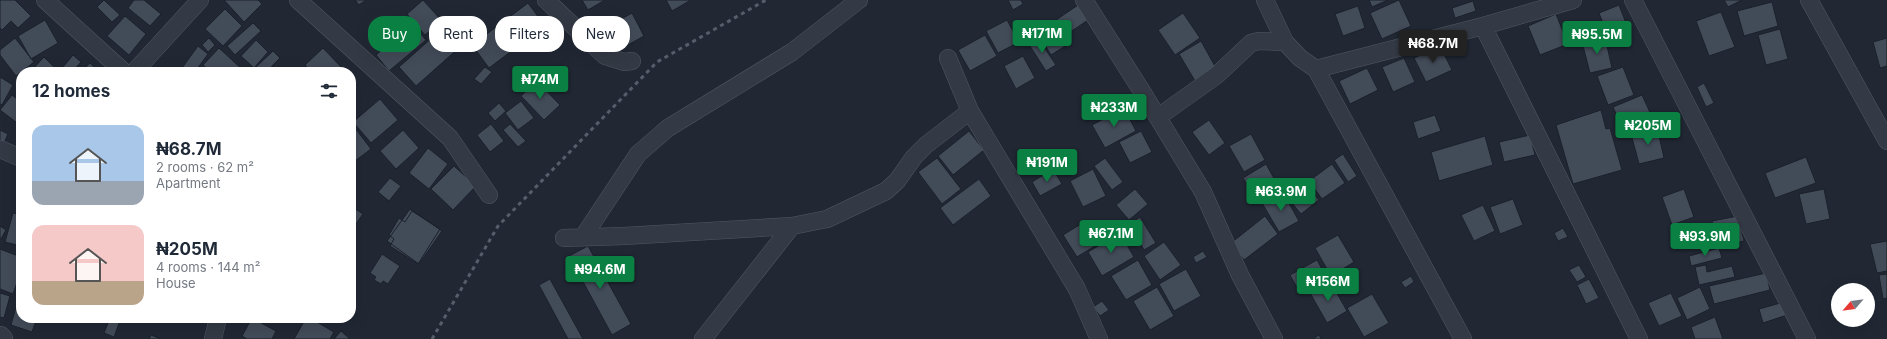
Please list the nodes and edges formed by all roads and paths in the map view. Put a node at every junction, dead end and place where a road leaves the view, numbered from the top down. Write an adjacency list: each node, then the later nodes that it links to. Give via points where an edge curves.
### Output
1 (45, 0): 15 (street)
2 (200, 0): 16 (street)
3 (298, 0): 23 (street, via 450,138)
4 (860, 0): 25 (street, via 792,52 668,128 638,154)
5 (1084, 0): 19 (street)
6 (1264, 0): 12 (street)
7 (1573, 0): 11 (street)
8 (1633, 0): 34 (street)
9 (1809, 0): 20 (street)
10 (554, 2): 14 (street, via 606,56 624,62)
11 (1483, 26): 17 (street); 33 (street)
12 (1285, 42): 17 (street, via 1300,58); 19 (street, via 1251,43 1218,75)
13 (948, 58): 18 (street)
14 (632, 61)
15 (119, 67)
16 (139, 67)
17 (1316, 69): 32 (street)
18 (970, 111): 24 (street, via 926,145 886,191 827,219); 30 (street, via 1077,289)
19 (1158, 117): 31 (street, via 1202,192 1240,276)
20 (1887, 141)
21 (0, 149): 22 (street)
22 (16, 156)
23 (489, 195)
24 (792, 226): 25 (street); 29 (street)
25 (583, 237): 26 (street)
26 (564, 238)
27 (217, 323): 28 (street)
28 (213, 339)
29 (703, 339)
30 (1099, 339)
31 (1274, 339)
32 (1463, 339)
33 (1639, 339)
34 (1807, 339)

